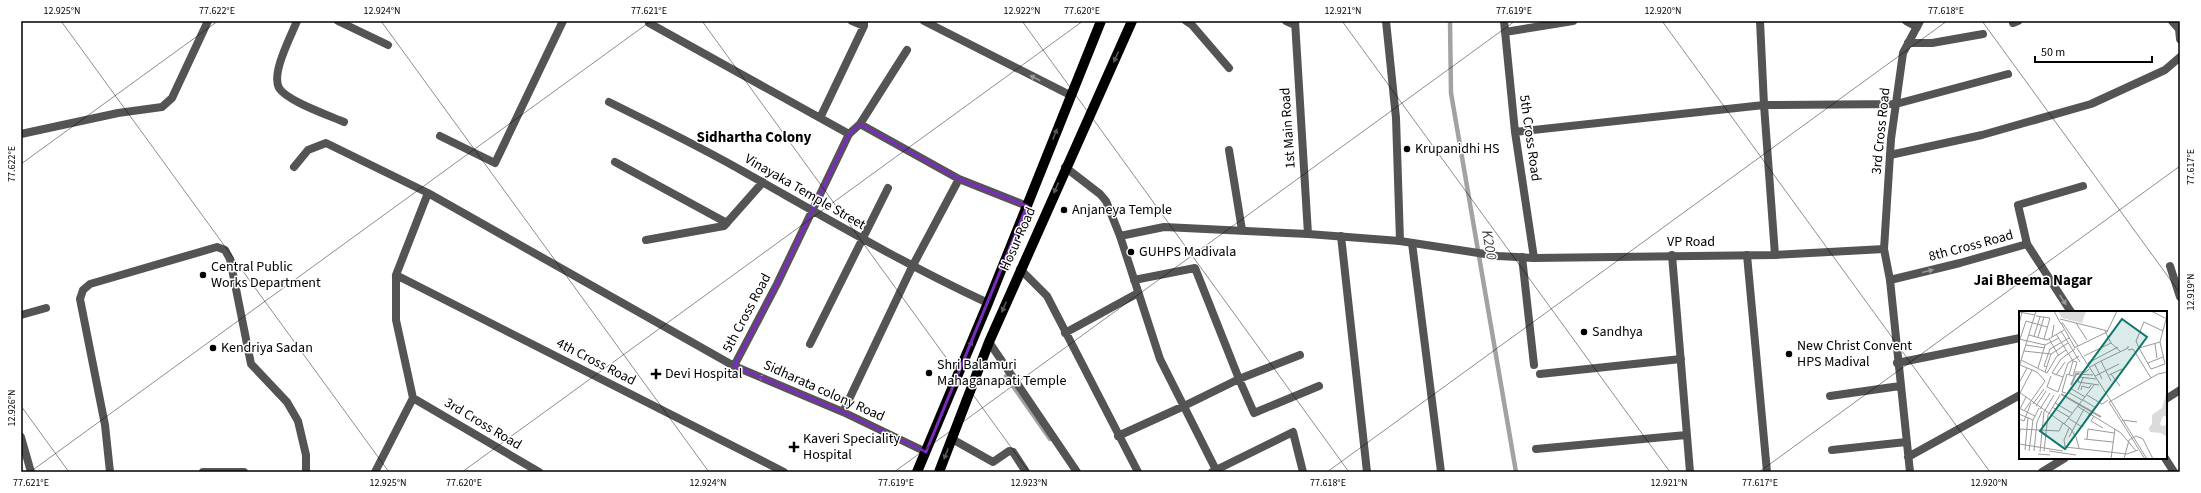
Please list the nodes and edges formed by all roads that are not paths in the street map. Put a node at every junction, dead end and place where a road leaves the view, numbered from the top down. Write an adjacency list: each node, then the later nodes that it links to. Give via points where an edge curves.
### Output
1 (208, 21): 38 (street, via 172,98 162,107 118,113)
2 (297, 21): 35 (street, via 279,69 279,87 286,95)
3 (338, 21): 25 (street)
4 (563, 21): 40 (street, via 495,163)
5 (852, 21): 18 (street)
6 (924, 21): 30 (street, one-way to 6)
7 (1101, 21): 30 (main road, Hosur Road)
8 (1132, 21): 45 (main road, Hosur Road, one-way to 45)
9 (1286, 21): 19 (street)
10 (1386, 21): 60 (street, via 1396,118)
11 (1504, 21): 21 (street, 5th Cross Road)
12 (1573, 21): 21 (street)
13 (1760, 21): 33 (street)
14 (1906, 21): 20 (street)
15 (2172, 21): 23 (street, via 2179,29)
16 (1190, 22): 28 (street)
17 (649, 23): 34 (street)
18 (864, 23): 34 (street)
19 (1295, 23): 55 (street, 1st Main Road)
20 (1918, 24): 24 (street, 3rd Cross Road)
21 (1505, 32): 37 (street, 5th Cross Road)
22 (1983, 34): 24 (street, via 1932,43)
23 (2180, 39)
24 (1908, 43): 32 (street, 3rd Cross Road, via 1903,53)
25 (388, 45)
26 (907, 50): 36 (street, 5th Cross Road)
27 (2180, 57): 42 (street, via 2165,70 2091,104 1982,135)
28 (1229, 68)
29 (2008, 74): 32 (street)
30 (1070, 95): 51 (main road, Hosur Road, one-way to 30)
31 (609, 102): 47 (street, Vinayaka Temple Street, via 679,136)
32 (1896, 104): 33 (street); 42 (street, 3rd Cross Road)
33 (1764, 105): 37 (street); 66 (street)
34 (820, 118): 39 (street)
35 (344, 122)
36 (860, 124): 39 (street, 5th Cross Road); 46 (street)
37 (1515, 132): 68 (street, 5th Cross Road)
38 (21, 134)
39 (848, 134): 52 (street, 5th Cross Road)
40 (440, 136)
41 (1229, 150): 54 (street)
42 (1890, 154): 63 (street, 3rd Cross Road)
43 (615, 162): 53 (street)
44 (294, 167): 50 (street, 5th Cross Road, via 308,150 326,143)
45 (1065, 167): 56 (street, via 1106,201); 71 (main road, Hosur Road, one-way to 71)
46 (959, 179): 51 (street); 70 (street)
47 (762, 182): 52 (street, Vinayaka Temple Street); 53 (street)
48 (2083, 186): 62 (street, via 2018,205)
49 (888, 188): 59 (street)
50 (428, 193): 72 (street); 89 (street, 5th Cross Road)
51 (1027, 206): 77 (main road, Hosur Road)
52 (811, 211): 59 (street, Vinayaka Temple Street); 89 (street, 5th Cross Road, via 777,284)
53 (727, 223): 58 (street, via 724,226)
54 (1242, 230): 55 (street, VP Road); 56 (street, VP Road, via 1164,227)
55 (1308, 234): 57 (street, VP Road)
56 (1120, 236): 73 (street)
57 (1341, 236): 60 (street, VP Road); 127 (street)
58 (646, 240)
59 (863, 240): 70 (street, Vinayaka Temple Street); 84 (street)
60 (1400, 241): 61 (street, VP Road)
61 (1412, 243): 67 (street, VP Road, via 1498,256); 128 (street)
62 (2027, 244): 74 (street, 8th Cross Road, one-way to 62); 79 (street, 8th Cross Road, one-way to 79)
63 (1884, 249): 66 (street, VP Road); 74 (street, 3rd Cross Road)
64 (1672, 255): 65 (street, VP Road); 68 (street, VP Road); 86 (street)
65 (1747, 255): 66 (street, VP Road); 130 (street)
66 (1775, 256)
67 (1522, 257): 68 (street, VP Road); 88 (street)
68 (1534, 258)
69 (2170, 266): 76 (street)
70 (912, 267): 77 (street, Vinayaka Temple Street); 100 (street)
71 (1020, 269): 81 (street, via 1048,296); 83 (main road, Hosur Road, one-way to 83)
72 (396, 275): 97 (street, via 396,320); 120 (street, 4th Cross Road)
73 (1134, 280): 75 (street); 91 (street, via 1195,268)
74 (1890, 280): 87 (street, 3rd Cross Road)
75 (1138, 293): 81 (street); 99 (street, via 1160,359)
76 (2179, 294)
77 (988, 303): 108 (main road, Hosur Road, one-way to 77)
78 (46, 308): 80 (street)
79 (2070, 311)
80 (21, 315)
81 (1065, 333): 102 (street)
82 (2019, 338): 87 (street)
83 (989, 342): 104 (main road, Hosur Road); 124 (street)
84 (810, 344)
85 (1300, 355): 91 (street)
86 (1681, 359): 90 (street); 101 (street)
87 (1897, 363): 93 (street, 3rd Cross Road)
88 (1534, 365)
89 (734, 366): 100 (street, Sidharata colony Road, one-way to 89)
90 (1540, 374)
91 (1239, 378): 92 (street, via 1254,413); 99 (street)
92 (1319, 386)
93 (1900, 386): 95 (street); 105 (street, 3rd Cross Road)
94 (2180, 390): 98 (street)
95 (1830, 396)
96 (2019, 396): 109 (street)
97 (413, 398): 118 (street); 119 (street, 3rd Cross Road)
98 (2167, 398)
99 (1184, 406): 102 (street); 112 (street)
100 (843, 412): 108 (street, Sidharata colony Road)
101 (1686, 435): 106 (street); 129 (street)
102 (1118, 436): 125 (street)
103 (21, 437): 113 (street)
104 (952, 439): 122 (main road, Hosur Road, one-way to 122); 123 (street, via 993,462 1009,451 1013,452)
105 (1906, 442): 107 (street); 109 (street, 3rd Cross Road)
106 (1536, 449)
107 (1832, 450)
108 (926, 452): 121 (main road, Hosur Road)
109 (1908, 457): 131 (street, 3rd Cross Road)
110 (2064, 459): 132 (street)
111 (2166, 459): 133 (street)
112 (1214, 471): 126 (street, via 1293,432)
113 (31, 472)
114 (110, 472): 117 (street, via 105,425 80,299 83,290 90,284 217,247 225,250 230,259 251,364 288,402 298,421 306,455)
115 (203, 472): 116 (street)
116 (244, 472)
117 (306, 472)
118 (375, 472)
119 (539, 472)
120 (784, 472)
121 (917, 472)
122 (940, 472)
123 (1026, 472)
124 (1077, 472)
125 (1138, 472)
126 (1303, 472)
127 (1368, 472)
128 (1441, 472)
129 (1690, 472)
130 (1768, 472)
131 (1910, 472)
132 (2042, 472)
133 (2174, 472)

